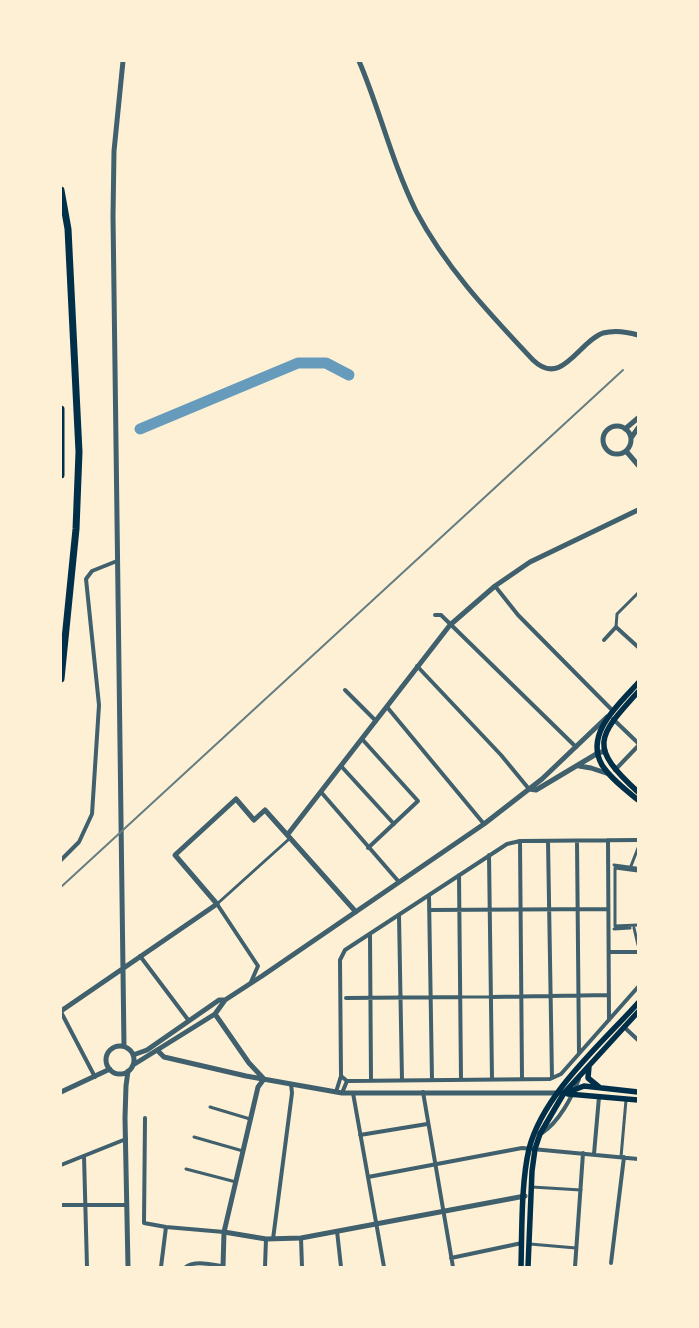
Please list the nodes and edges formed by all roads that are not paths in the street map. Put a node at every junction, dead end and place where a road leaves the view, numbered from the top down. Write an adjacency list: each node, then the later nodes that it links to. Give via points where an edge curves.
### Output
1 (123, 61): 14 (street, via 114,151 113,216)
2 (359, 61): 4 (street, via 415,209 436,246 454,274 538,365 558,368 567,364 585,344 603,333)
3 (61, 190): 23 (highway, via 68,229 79,452 76,529)
4 (638, 335)
5 (61, 409): 12 (highway)
6 (638, 418): 8 (street)
7 (638, 428): 9 (street)
8 (626, 429): 9 (street); 10 (street, via 612,428 604,440 605,447 613,454)
9 (631, 438): 10 (street)
10 (626, 451): 11 (street)
11 (638, 464)
12 (61, 475)
13 (638, 510): 15 (street, via 546,553)
14 (117, 562): 54 (street, via 92,570 86,580 99,705 92,814 79,842); 101 (street)
15 (495, 586): 18 (street); 29 (street, via 518,615)
16 (638, 593): 19 (street, via 617,614)
17 (435, 615): 18 (street, via 441,615)
18 (450, 625): 22 (street); 34 (street)
19 (616, 627): 20 (street); 21 (street)
20 (604, 640)
21 (638, 647)
22 (417, 666): 28 (street); 39 (street)
23 (61, 679)
24 (638, 683): 29 (main road)
25 (345, 690): 31 (street)
26 (638, 692): 27 (main road)
27 (634, 701): 30 (main road)
28 (386, 707): 31 (street); 44 (street)
29 (613, 711): 34 (street); 35 (main road, via 598,735)
30 (613, 720): 33 (street); 35 (main road)
31 (376, 721): 32 (street)
32 (362, 739): 36 (street); 43 (street, via 418,801)
33 (638, 744): 38 (street)
34 (576, 747): 39 (street)
35 (601, 752): 37 (street); 38 (main road)
36 (341, 766): 40 (street); 43 (street)
37 (578, 766): 38 (street); 39 (street, via 536,790)
38 (613, 772): 41 (main road); 42 (main road)
39 (529, 789): 44 (street)
40 (321, 792): 45 (street); 51 (street)
41 (638, 792)
42 (638, 800)
43 (394, 824): 51 (street)
44 (484, 824): 59 (street)
45 (288, 837): 61 (street); 61 (street, via 265,810 254,820 236,799 175,855); 69 (street)
46 (608, 840): 47 (street); 50 (street); 65 (street)
47 (638, 840)
48 (520, 841): 49 (street); 53 (street, via 507,844); 62 (street)
49 (548, 841): 50 (street); 63 (street)
50 (577, 841): 64 (street)
51 (368, 848): 59 (street)
52 (638, 848): 56 (street)
53 (489, 855): 58 (street); 68 (street)
54 (61, 860)
55 (614, 865): 56 (street)
56 (632, 866): 57 (street)
57 (638, 870): 71 (street, via 616,868 615,926)
58 (459, 875): 60 (street); 67 (street)
59 (399, 882): 69 (street)
60 (429, 896): 66 (street); 70 (street)
61 (217, 904): 77 (street); 78 (street, via 258,966)
62 (520, 909): 63 (street); 68 (street); 81 (street)
63 (549, 909): 64 (street); 82 (street)
64 (578, 909): 65 (street); 83 (street)
65 (608, 909): 75 (street)
66 (429, 910): 67 (street); 84 (street)
67 (460, 910): 68 (street); 85 (street)
68 (490, 910): 86 (street)
69 (356, 912): 78 (street)
70 (399, 915): 73 (street); 89 (street)
71 (637, 927): 72 (street); 74 (street)
72 (614, 929)
73 (370, 934): 87 (street, via 345,950 340,960); 88 (street)
74 (638, 945)
75 (608, 952): 76 (street); 80 (street)
76 (638, 952)
77 (140, 956): 92 (street); 97 (street)
78 (251, 982): 90 (street)
79 (638, 987): 96 (street)
80 (608, 995): 83 (street); 96 (street)
81 (521, 996): 82 (street); 86 (street); 119 (street)
82 (550, 996): 83 (street); 115 (street)
83 (579, 996): 103 (street)
84 (430, 997): 85 (street); 89 (street); 121 (street)
85 (460, 997): 86 (street); 117 (street)
86 (491, 997): 118 (street)
87 (343, 998): 88 (street); 113 (street)
88 (370, 998): 89 (street); 123 (street)
89 (401, 998): 120 (street)
90 (225, 1000): 94 (street); 95 (street, via 219,1000)
91 (638, 1002): 132 (main road)
92 (61, 1012): 114 (street)
93 (638, 1012): 98 (main road)
94 (215, 1014): 95 (street); 102 (street); 105 (street)
95 (197, 1015): 97 (street)
96 (609, 1020): 103 (street)
97 (189, 1021): 99 (street)
98 (624, 1027): 100 (street); 107 (main road)
99 (170, 1034): 102 (street); 104 (street, via 147,1050)
100 (638, 1040)
101 (124, 1046): 104 (street); 108 (street, via 109,1052 106,1061)
102 (158, 1051): 106 (street); 111 (street, via 164,1058)
103 (579, 1053): 115 (street, via 561,1074)
104 (133, 1055): 106 (street)
105 (249, 1063): 111 (street, via 250,1069); 116 (street)
106 (133, 1065): 109 (street)
107 (590, 1065): 112 (main road); 126 (main road, via 588,1078)
108 (110, 1069): 110 (street); 114 (street)
109 (128, 1071): 110 (street); 125 (street)
110 (119, 1074): 125 (street)
111 (244, 1074): 116 (street)
112 (580, 1075): 130 (street); 132 (main road)
113 (340, 1076): 122 (street); 128 (street)
114 (95, 1077): 127 (street)
115 (552, 1078): 119 (street)
116 (264, 1079): 124 (street); 139 (street, via 258,1087)
117 (461, 1079): 118 (street); 121 (street)
118 (492, 1079): 119 (street)
119 (522, 1079)
120 (402, 1080): 121 (street); 123 (street)
121 (432, 1080)
122 (347, 1081): 123 (street); 128 (street)
123 (371, 1081)
124 (291, 1084): 128 (street); 170 (street)
125 (126, 1086): 144 (street)
126 (600, 1088): 130 (main road, via 584,1086); 131 (main road)
127 (61, 1092)
128 (339, 1092): 133 (street)
129 (423, 1092): 132 (street); 133 (street); 140 (street)
130 (573, 1092): 132 (main road); 134 (main road); 141 (street, via 548,1129)
131 (638, 1092)
132 (561, 1093): 141 (main road); 145 (main road, via 535,1133)
133 (353, 1094): 142 (street)
134 (599, 1097): 135 (main road); 148 (street)
135 (626, 1099): 136 (main road); 150 (street)
136 (638, 1100)
137 (210, 1107): 139 (street)
138 (145, 1118): 165 (street, via 144,1223)
139 (250, 1119): 146 (street)
140 (427, 1124): 142 (street); 152 (street)
141 (540, 1134): 145 (main road)
142 (360, 1135): 155 (street)
143 (194, 1137): 146 (street)
144 (126, 1140): 149 (street); 162 (street)
145 (532, 1149): 147 (street); 152 (street); 157 (main road); 159 (main road)
146 (243, 1151): 156 (street)
147 (583, 1153): 148 (street); 158 (street)
148 (594, 1154): 150 (street)
149 (84, 1156): 153 (street); 160 (street)
150 (623, 1157): 151 (street); 174 (street)
151 (638, 1158)
152 (434, 1164): 155 (street); 163 (street)
153 (61, 1165)
154 (186, 1169): 156 (street)
155 (368, 1177): 164 (street)
156 (236, 1182): 167 (street)
157 (532, 1187): 158 (street); 171 (main road)
158 (581, 1190): 172 (street)
159 (525, 1196): 163 (street); 171 (main road)
160 (86, 1204): 161 (street); 162 (street); 177 (street)
161 (61, 1205)
162 (128, 1205): 178 (street)
163 (443, 1211): 164 (street); 173 (street)
164 (376, 1223): 166 (street); 183 (street)
165 (166, 1228): 167 (street); 179 (street)
166 (337, 1231): 168 (street); 182 (street)
167 (224, 1232): 169 (street); 176 (street)
168 (301, 1238): 170 (street); 181 (street)
169 (266, 1239): 170 (street); 180 (street)
170 (273, 1239)
171 (525, 1243): 172 (street); 173 (street); 185 (main road); 186 (main road)
172 (576, 1248): 187 (street)
173 (451, 1258): 184 (street)
174 (611, 1263)
175 (188, 1266): 176 (street)
176 (223, 1266)
177 (87, 1267)
178 (128, 1267)
179 (161, 1267)
180 (265, 1267)
181 (302, 1267)
182 (342, 1267)
183 (384, 1267)
184 (453, 1267)
185 (521, 1267)
186 (528, 1267)
187 (575, 1267)

